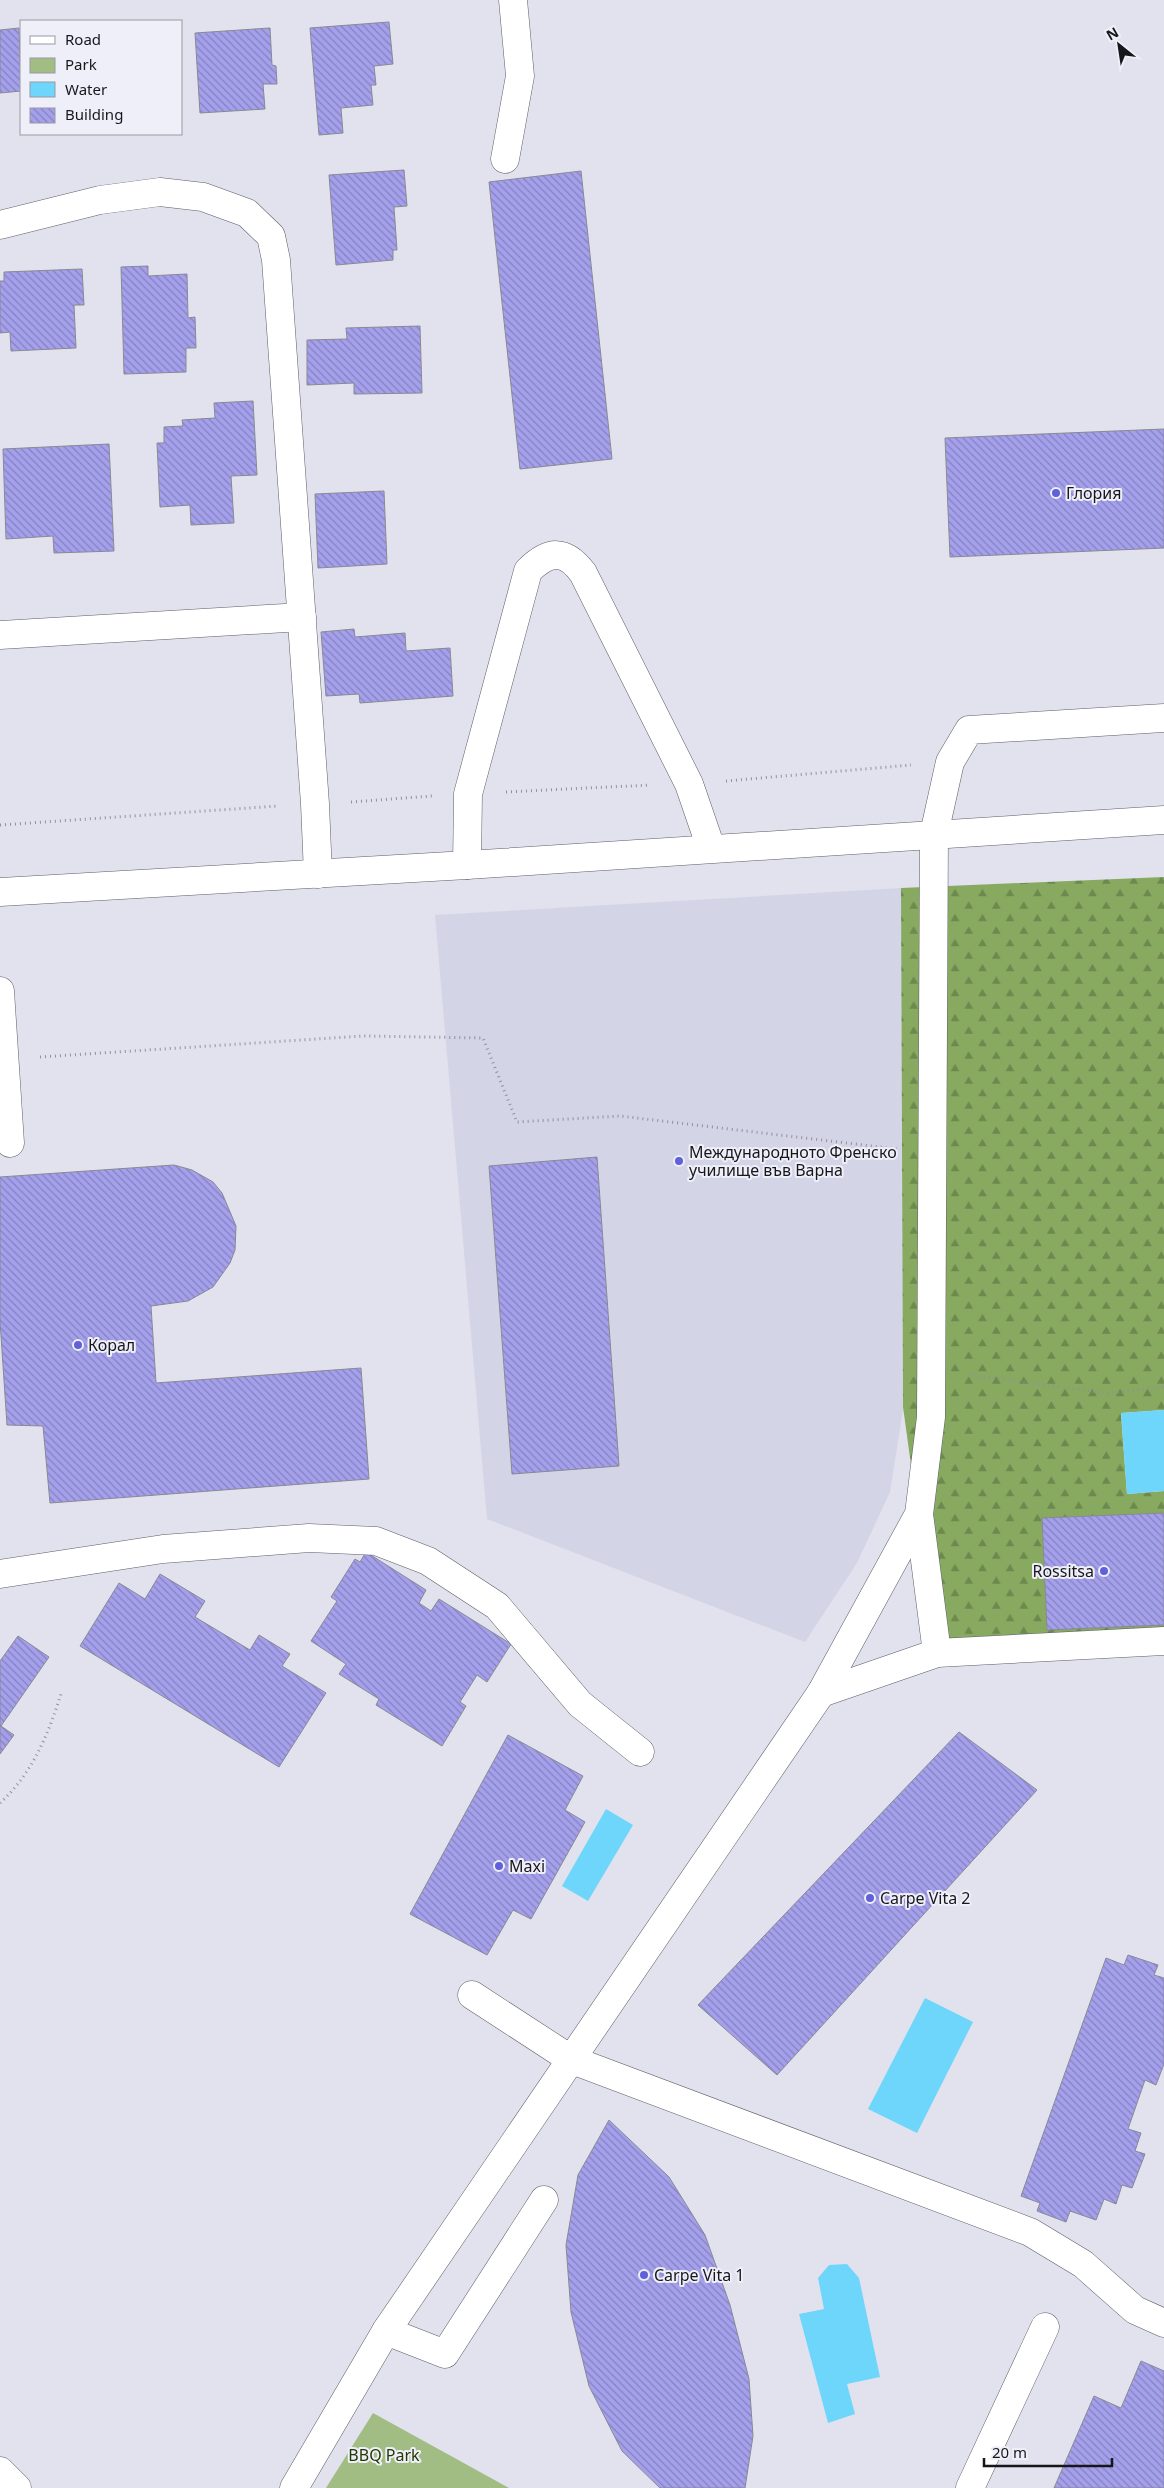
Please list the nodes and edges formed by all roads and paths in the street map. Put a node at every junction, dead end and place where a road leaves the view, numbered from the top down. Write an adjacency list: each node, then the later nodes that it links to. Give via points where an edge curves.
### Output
1 (514, 0): 2 (street, via 520,76)
2 (506, 159)
3 (0, 225): 4 (street, via 100,200 160,192 203,196 247,213 271,236 276,260)
4 (302, 617): 5 (street); 10 (street)
5 (0, 635)
6 (1164, 718): 7 (street, via 969,730)
7 (950, 762): 8 (path); 13 (street)
8 (689, 784): 9 (path); 9 (street, via 583,573 574,560 560,555 540,559 528,571); 14 (street)
9 (468, 794): 10 (path); 15 (street)
10 (316, 804): 12 (path); 16 (street)
11 (1164, 820): 13 (street)
12 (0, 825)
13 (934, 834): 14 (street); 21 (street)
14 (711, 848): 15 (street)
15 (466, 865): 16 (street)
16 (318, 874): 17 (street)
17 (0, 894)
18 (0, 991): 19 (street)
19 (4, 1059): 20 (street); 21 (path, via 363,1036 483,1038 517,1122 620,1116)
20 (10, 1144)
21 (932, 1153): 24 (street, via 931,1417)
22 (960, 1374): 23 (path, via 1106,1392)
23 (1164, 1387)
24 (919, 1514): 27 (street); 28 (street)
25 (0, 1574): 30 (street, via 163,1549 309,1538 376,1541 428,1561 497,1606 580,1704)
26 (1164, 1641): 27 (street)
27 (937, 1653): 28 (street)
28 (822, 1693): 33 (street)
29 (61, 1694): 31 (path, via 33,1765 14,1791)
30 (640, 1752)
31 (0, 1803)
32 (472, 1995): 33 (street)
33 (572, 2060): 35 (street, via 1030,2232 1083,2264 1135,2310); 37 (street)
34 (544, 2200): 37 (street, via 445,2354)
35 (1164, 2323)
36 (1045, 2327): 41 (street)
37 (386, 2331): 40 (street)
38 (0, 2471): 39 (street)
39 (17, 2488)
40 (294, 2488)
41 (970, 2488)

